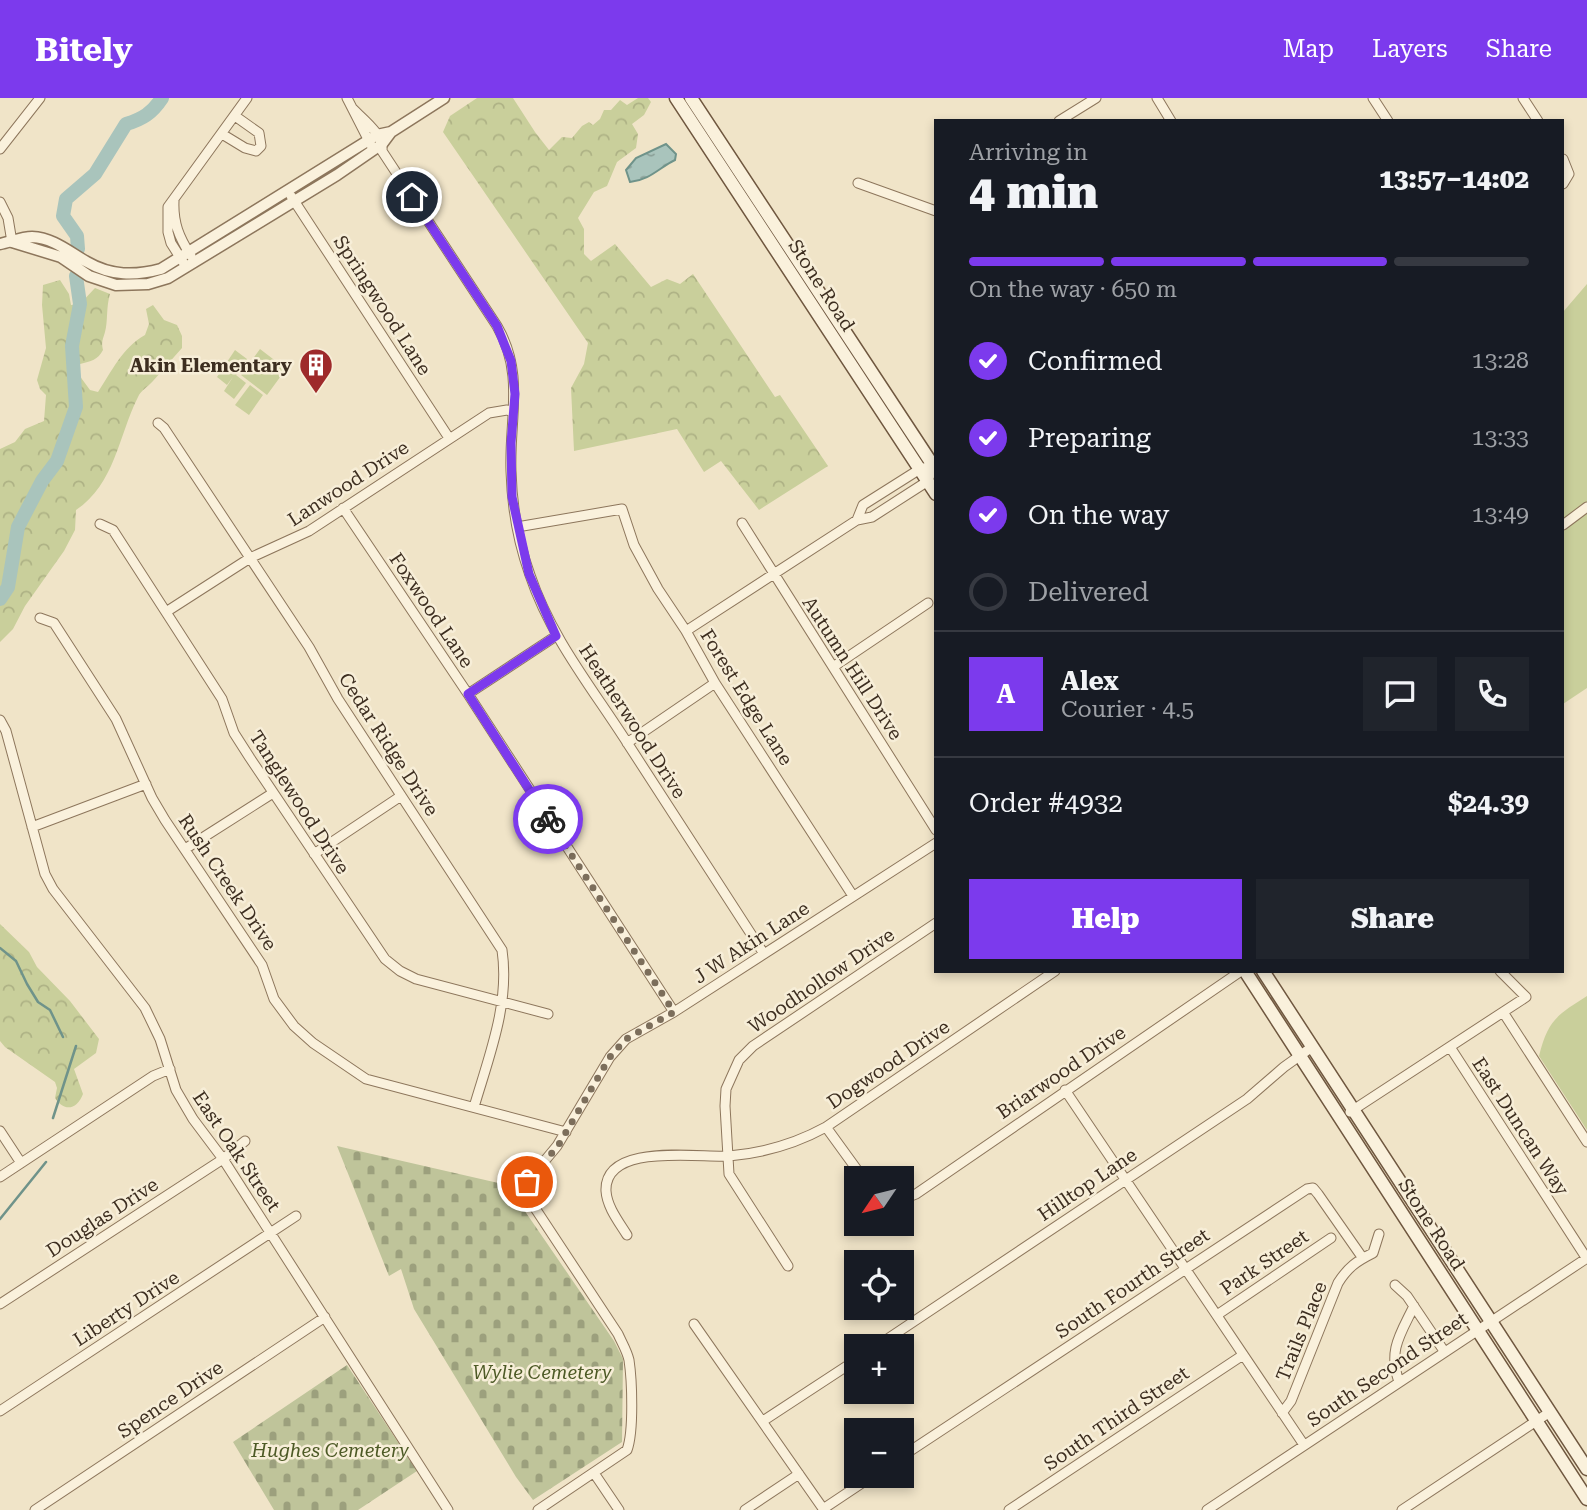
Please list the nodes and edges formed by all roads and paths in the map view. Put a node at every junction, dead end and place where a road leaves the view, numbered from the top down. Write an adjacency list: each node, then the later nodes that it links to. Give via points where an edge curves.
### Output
1 (40, 98): 19 (street)
2 (247, 98): 11 (street)
3 (346, 98): 18 (street, Heatherwood Drive)
4 (444, 98): 18 (street)
5 (676, 98): 12 (main road, Stone Road)
6 (691, 98): 12 (main road, Stone Road)
7 (1096, 98): 13 (street)
8 (1157, 98): 14 (street)
9 (1373, 98): 15 (street)
10 (1523, 98): 16 (street)
11 (234, 117): 17 (street); 17 (street, via 259,134 261,146 256,151 245,148)
12 (697, 118): 30 (main road, Stone Road); 31 (main road, Stone Road)
13 (1062, 119)
14 (1170, 119)
15 (1387, 119)
16 (1537, 119)
17 (222, 134): 29 (street, via 174,199 173,217)
18 (377, 144): 23 (street); 24 (street); 32 (street, Heatherwood Drive, via 500,332 514,372)
19 (0, 149)
20 (1564, 162): 21 (street, via 1569,174)
21 (1564, 182)
22 (858, 183): 26 (street)
23 (288, 191): 24 (street, Springwood Lane); 29 (street)
24 (295, 201): 29 (street); 34 (street, Springwood Lane)
25 (0, 202): 27 (street)
26 (934, 210)
27 (12, 242): 28 (street); 29 (street, via 61,257 89,276 116,285 168,278)
28 (0, 244)
29 (188, 260)
30 (856, 346): 31 (main road); 35 (main road, Stone Road)
31 (844, 354): 35 (main road, Stone Road)
32 (513, 412): 34 (street, Lanwood Drive, via 489,413); 42 (street, Heatherwood Drive, via 510,469)
33 (158, 424): 43 (street, Cedar Ridge Drive)
34 (449, 438): 37 (street, Lanwood Drive)
35 (931, 470): 38 (street, via 872,517); 38 (street, via 863,505)
36 (1587, 507): 41 (street)
37 (343, 508): 43 (street, Lanwood Drive, via 292,540); 52 (street, Foxwood Lane)
38 (857, 520): 44 (street)
39 (742, 523): 44 (street, Autumn Hill Drive)
40 (100, 524): 46 (street, Tanglewood Drive, via 113,530)
41 (1564, 524)
42 (517, 527): 48 (street, Forest Edge Lane, via 622,509 641,560); 49 (street, Heatherwood Drive, via 529,574)
43 (250, 558): 46 (street, Lanwood Drive); 57 (street, Cedar Ridge Drive)
44 (773, 575): 48 (street); 50 (street, Autumn Hill Drive)
45 (928, 603): 50 (street)
46 (166, 612): 56 (street, Tanglewood Drive, via 222,699 233,733)
47 (40, 618): 55 (street, Rush Creek Drive, via 54,623 109,708)
48 (685, 631): 51 (street, Forest Edge Lane)
49 (556, 636): 52 (street); 54 (street, Heatherwood Drive)
50 (833, 667): 59 (street, Autumn Hill Drive)
51 (715, 683): 54 (street); 63 (street, Forest Edge Lane)
52 (468, 694): 72 (street, Foxwood Lane)
53 (0, 720): 58 (street, East Oak Street)
54 (627, 743): 65 (street, Heatherwood Drive)
55 (146, 783): 58 (street); 61 (street, Rush Creek Drive)
56 (273, 793): 61 (street); 62 (street, Tanglewood Drive)
57 (401, 796): 62 (street); 71 (street, Cedar Ridge Drive, via 502,950)
58 (32, 827): 78 (street, East Oak Street, via 53,889 145,1009)
59 (934, 827)
60 (934, 844): 63 (street, J W Akin Lane)
61 (185, 849): 80 (street, Rush Creek Drive, via 262,965 274,999 294,1026 366,1079)
62 (314, 855): 71 (street, Tanglewood Drive, via 385,959 400,971)
63 (853, 896): 65 (street, J W Akin Lane)
64 (934, 924): 88 (street, Woodhollow Drive, via 739,1060 726,1089)
65 (764, 954): 72 (street, J W Akin Lane)
66 (1052, 973): 83 (street, Dogwood Drive)
67 (1240, 973): 79 (street, Briarwood Drive)
68 (1244, 973): 77 (main road, Stone Road)
69 (1264, 973): 75 (main road, Stone Road)
70 (1502, 973): 73 (street, via 1526,997)
71 (503, 1003): 74 (street, Tanglewood Drive); 80 (street, Cedar Ridge Drive)
72 (674, 1012): 85 (street, J W Akin Lane, via 620,1044)
73 (1503, 1012): 76 (street); 87 (street)
74 (548, 1014)
75 (1312, 1047): 77 (street, Hilltop Lane); 81 (main road, Stone Road)
76 (1450, 1047): 81 (street); 101 (street, East Duncan Way)
77 (1299, 1056): 82 (main road, Stone Road); 93 (street, Hilltop Lane, via 1247,1099)
78 (170, 1069): 89 (street, East Oak Street, via 182,1100); 90 (street)
79 (1065, 1090): 93 (street, Park Street); 94 (street, Briarwood Drive)
80 (474, 1107): 85 (street, Rush Creek Drive)
81 (1353, 1110): 82 (street); 109 (main road, Stone Road)
82 (1339, 1119): 111 (main road, Stone Road)
83 (826, 1127): 88 (street, Dogwood Drive, via 782,1148); 91 (street)
84 (0, 1131): 90 (street)
85 (566, 1132): 125 (street, J W Akin Lane, via 525,1188 629,1359 630,1442 623,1454)
86 (245, 1141): 89 (street, Douglas Drive)
87 (1587, 1142)
88 (727, 1156): 98 (street, Dogwood Drive, via 640,1157 617,1167 606,1188); 102 (street, Woodhollow Drive, via 731,1181)
89 (223, 1159): 96 (street, East Oak Street); 105 (street, Douglas Drive)
90 (21, 1163): 92 (street)
91 (854, 1166)
92 (0, 1177)
93 (1125, 1179): 103 (street, Park Street); 112 (street, Hilltop Lane)
94 (914, 1195)
95 (296, 1216): 96 (street, Liberty Drive)
96 (271, 1234): 108 (street, East Oak Street); 117 (street, Liberty Drive)
97 (1379, 1234): 100 (street, Trails Place, via 1373,1253)
98 (627, 1235)
99 (1331, 1238): 107 (street, Park Street)
100 (1362, 1257): 103 (street, South Fourth Street, via 1313,1188); 119 (street, Trails Place, via 1338,1283 1292,1401)
101 (1587, 1259): 109 (street, South Second Street)
102 (788, 1266)
103 (1186, 1269): 107 (street, Park Street); 123 (street, South Fourth Street)
104 (1395, 1285): 106 (street)
105 (0, 1304)
106 (1414, 1306): 113 (street); 116 (street, via 1394,1353)
107 (1217, 1315): 114 (street, Park Street)
108 (325, 1318): 129 (street, Spence Drive); 130 (street, East Oak Street)
109 (1490, 1320): 111 (street, South Second Street); 118 (main road, Stone Road)
110 (694, 1324): 120 (street)
111 (1477, 1329): 113 (street, South Second Street); 121 (main road, Stone Road)
112 (895, 1334)
113 (1444, 1351): 116 (street, South Second Street)
114 (1243, 1355): 119 (street, Park Street); 135 (street, South Third Street)
115 (844, 1368): 120 (street)
116 (1399, 1382): 122 (street, South Second Street)
117 (0, 1411)
118 (1550, 1412): 121 (street); 124 (main road, Stone Road)
119 (1282, 1413): 122 (street, Park Street)
120 (763, 1421): 126 (street)
121 (1537, 1421): 128 (main road, Stone Road); 137 (street)
122 (1304, 1445): 136 (street, South Second Street)
123 (914, 1448)
124 (1587, 1469)
125 (594, 1473): 131 (street); 132 (street)
126 (799, 1474): 133 (street); 134 (street)
127 (855, 1488): 134 (street)
128 (1587, 1499)
129 (35, 1510)
130 (448, 1510)
131 (538, 1510)
132 (619, 1510)
133 (745, 1510)
134 (823, 1510)
135 (1009, 1510)
136 (1207, 1510)
137 (1402, 1510)

